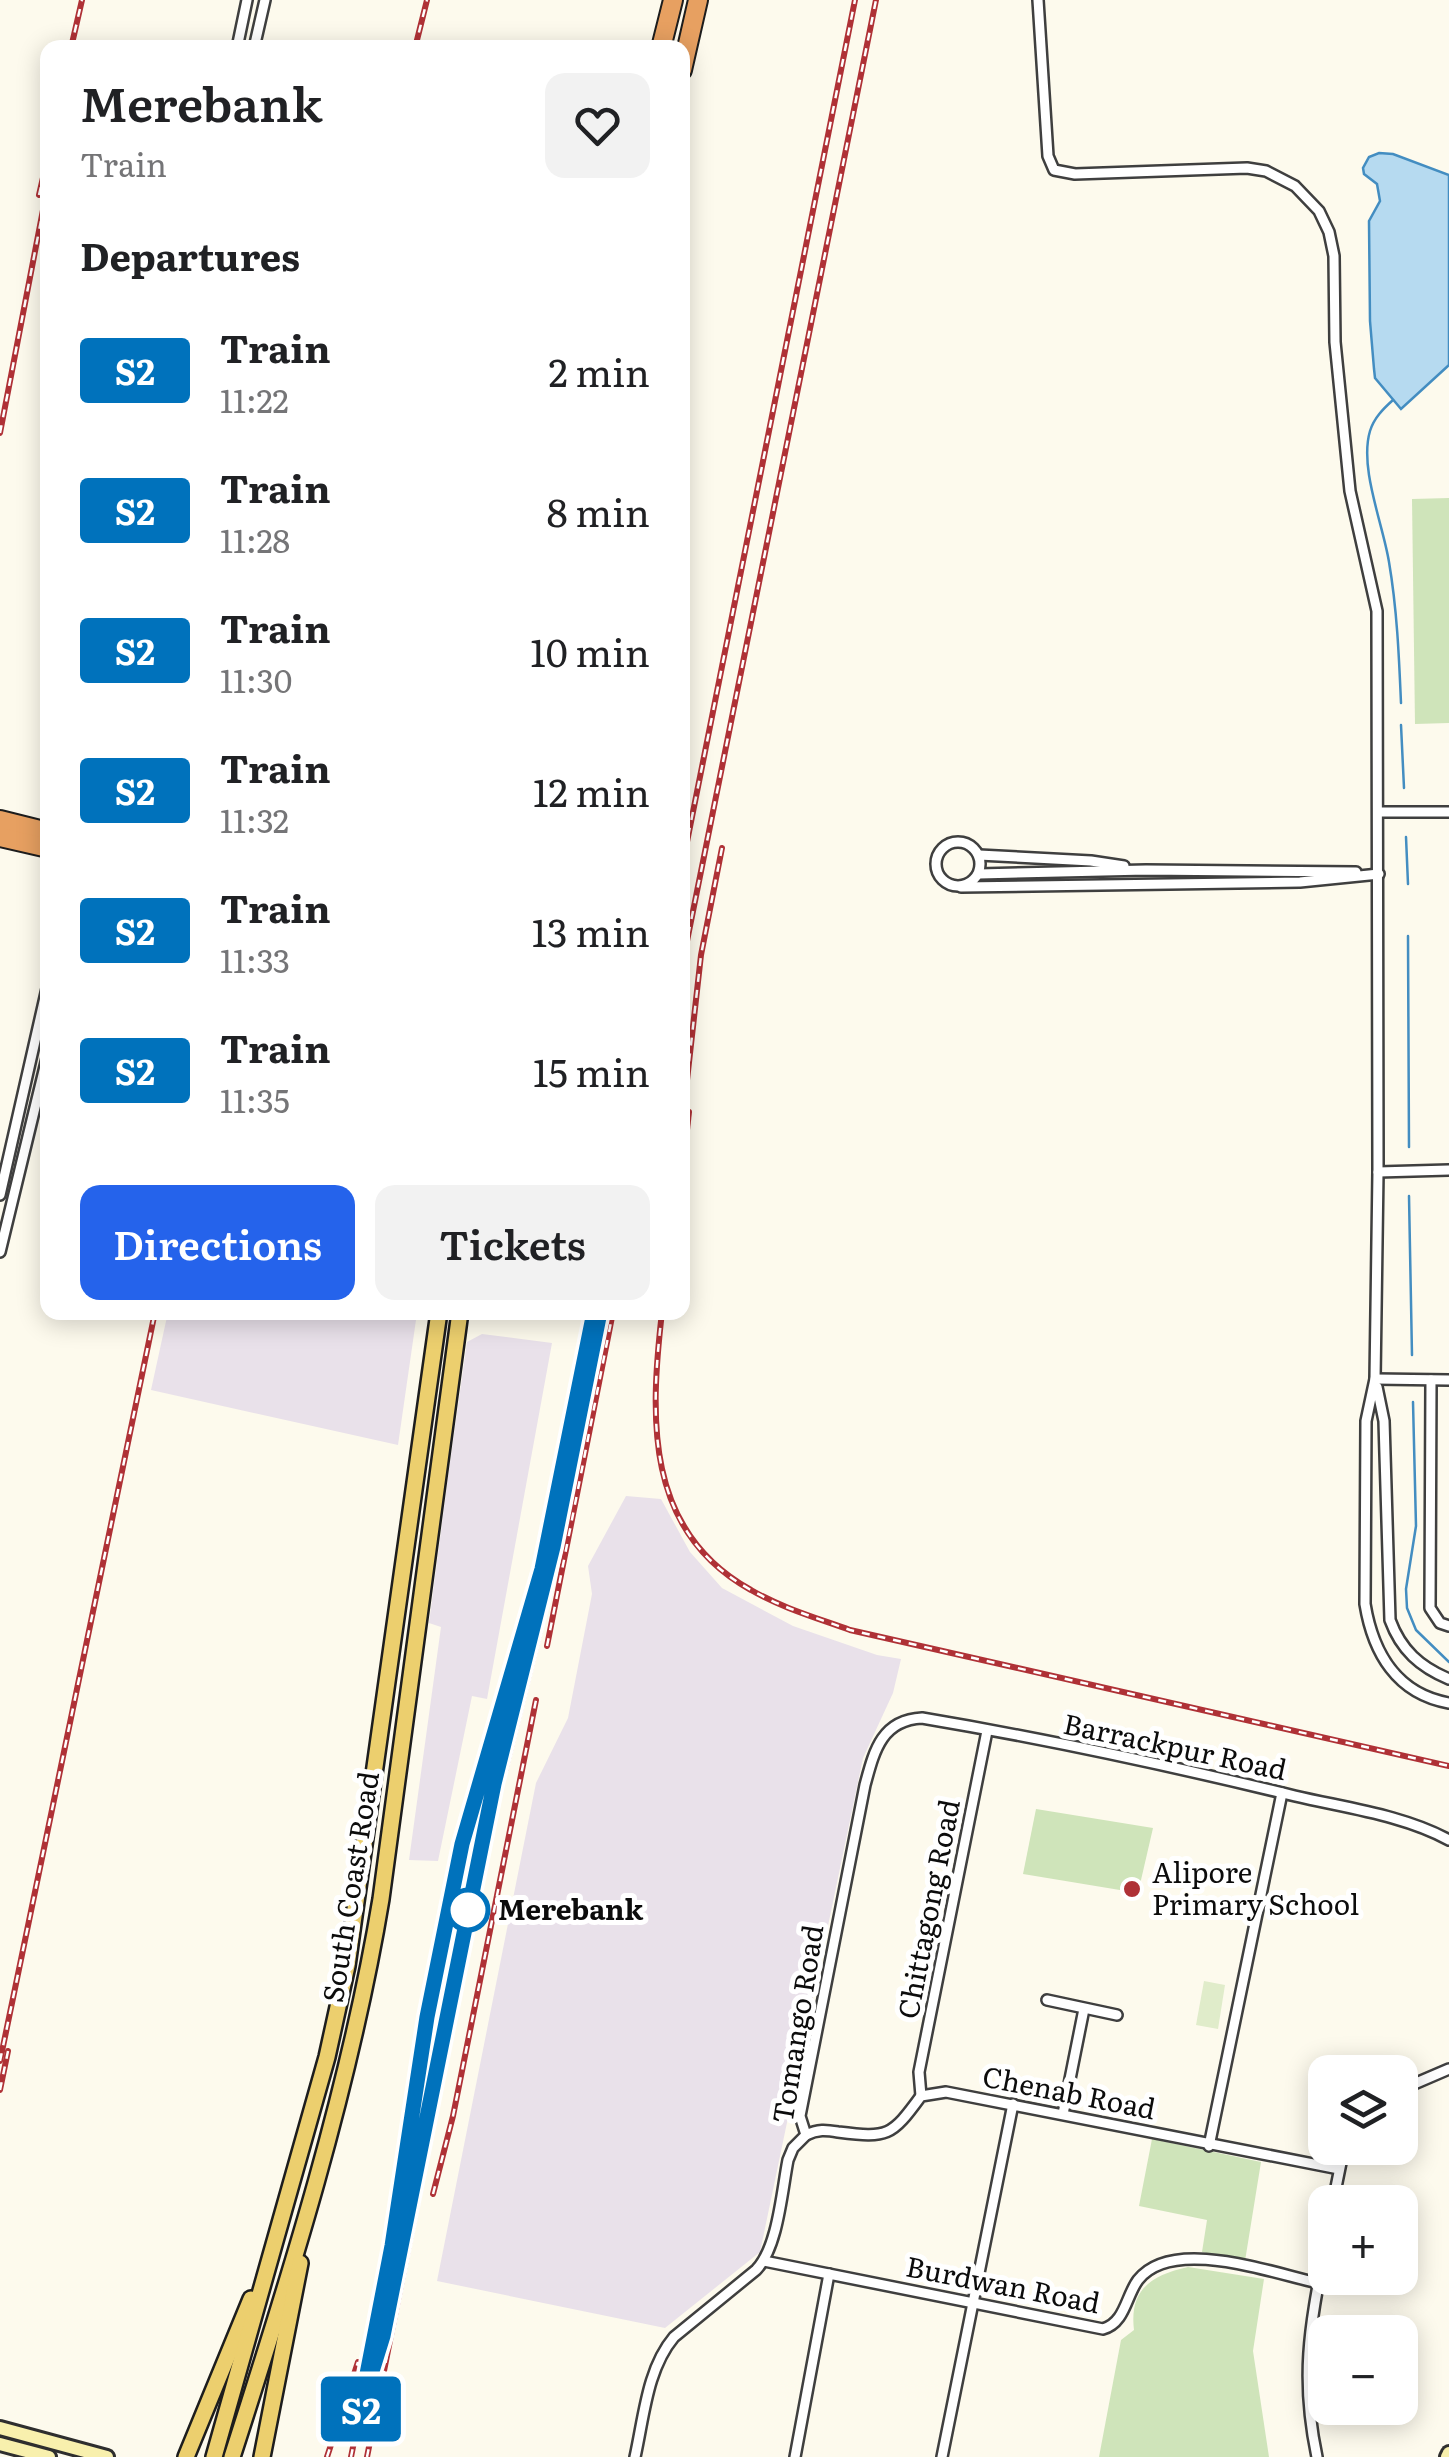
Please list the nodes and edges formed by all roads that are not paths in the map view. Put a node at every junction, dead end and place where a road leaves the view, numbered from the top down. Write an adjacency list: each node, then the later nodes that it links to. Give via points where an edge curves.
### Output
1 (248, 0): 6 (street)
2 (264, 0): 7 (street)
3 (673, 0): 8 (highway)
4 (698, 0): 9 (highway)
5 (1038, 0): 10 (street, via 1048,156 1061,173 1266,171 1308,197 1329,232 1350,491 1376,612)
6 (239, 40)
7 (256, 40)
8 (663, 40)
9 (689, 40)
10 (1380, 812): 11 (street); 19 (street)
11 (1449, 812)
12 (0, 820): 13 (highway)
13 (40, 830)
14 (0, 837): 15 (highway)
15 (40, 846)
16 (979, 855): 17 (street); 18 (street); 20 (street, via 959,842 940,851 937,873)
17 (1146, 870): 18 (street); 19 (street)
18 (978, 874): 20 (street)
19 (1379, 874): 20 (street, via 1300,882); 24 (street)
20 (961, 887)
21 (40, 1019): 25 (street)
22 (40, 1087): 26 (street)
23 (1449, 1170): 24 (street)
24 (1378, 1172): 31 (street)
25 (0, 1195)
26 (0, 1252)
27 (438, 1320): 29 (main road, South Coast Road)
28 (459, 1320): 30 (main road, South Coast Road)
29 (432, 1362): 30 (main road); 34 (main road, South Coast Road)
30 (453, 1365): 35 (main road, South Coast Road)
31 (1375, 1379): 32 (street); 41 (street, via 1384,1421 1390,1620 1404,1648); 42 (street, via 1366,1421 1364,1497 1370,1633 1378,1653 1409,1688)
32 (1431, 1380): 33 (street); 40 (street, via 1430,1608)
33 (1449, 1380)
34 (420, 1443): 35 (main road); 36 (main road, South Coast Road)
35 (442, 1445): 37 (main road, South Coast Road)
36 (414, 1491): 37 (main road); 38 (main road, South Coast Road)
37 (435, 1493): 39 (main road, South Coast Road)
38 (396, 1617): 39 (main road); 47 (main road, South Coast Road)
39 (418, 1621): 48 (main road, South Coast Road)
40 (1449, 1626)
41 (1449, 1679)
42 (1449, 1703)
43 (889, 1730): 44 (street, Barrackpur Road, via 922,1718); 59 (street, Tomango Road, via 874,1750 859,1812 800,2116)
44 (988, 1732): 45 (street, Barrackpur Road); 54 (street, Chittagong Road, via 918,2072)
45 (1282, 1793): 46 (street, Barrackpur Road, via 1402,1820); 60 (street)
46 (1449, 1840)
47 (362, 1856): 48 (main road); 56 (main road, South Coast Road, via 347,1966)
48 (385, 1860): 58 (main road, South Coast Road, via 366,1984)
49 (1047, 2000): 50 (street)
50 (1084, 2009): 51 (street); 57 (street)
51 (1117, 2015)
52 (1449, 2069): 53 (street)
53 (1418, 2082)
54 (921, 2096): 55 (street, Chenab Road, via 946,2092); 59 (street, via 885,2134)
55 (1013, 2104): 57 (street, Chenab Road); 70 (street)
56 (310, 2113): 58 (main road); 65 (main road, South Coast Road)
57 (1063, 2114): 60 (street, Chenab Road)
58 (331, 2117): 64 (main road, South Coast Road)
59 (806, 2134): 66 (street, Tomango Road, via 788,2160)
60 (1209, 2146): 62 (street, Chenab Road)
61 (1340, 2165): 62 (street)
62 (1339, 2169): 63 (street)
63 (1337, 2185)
64 (302, 2224): 77 (main road, South Coast Road); 78 (main road)
65 (276, 2237): 75 (main road); 76 (main road, South Coast Road)
66 (764, 2262): 67 (street, Burdwan Road); 79 (street, via 664,2350)
67 (829, 2274): 70 (street, Burdwan Road); 80 (street)
68 (1308, 2280): 70 (street, Burdwan Road, via 1203,2258 1170,2260 1140,2277 1117,2322 1103,2329)
69 (1316, 2295): 82 (street, via 1306,2352)
70 (972, 2302): 81 (street)
71 (0, 2428): 74 (street)
72 (0, 2444): 73 (street)
73 (48, 2457)
74 (107, 2457)
75 (186, 2457)
76 (214, 2457)
77 (232, 2457)
78 (262, 2457)
79 (635, 2457)
80 (795, 2457)
81 (942, 2457)
82 (1317, 2457)

